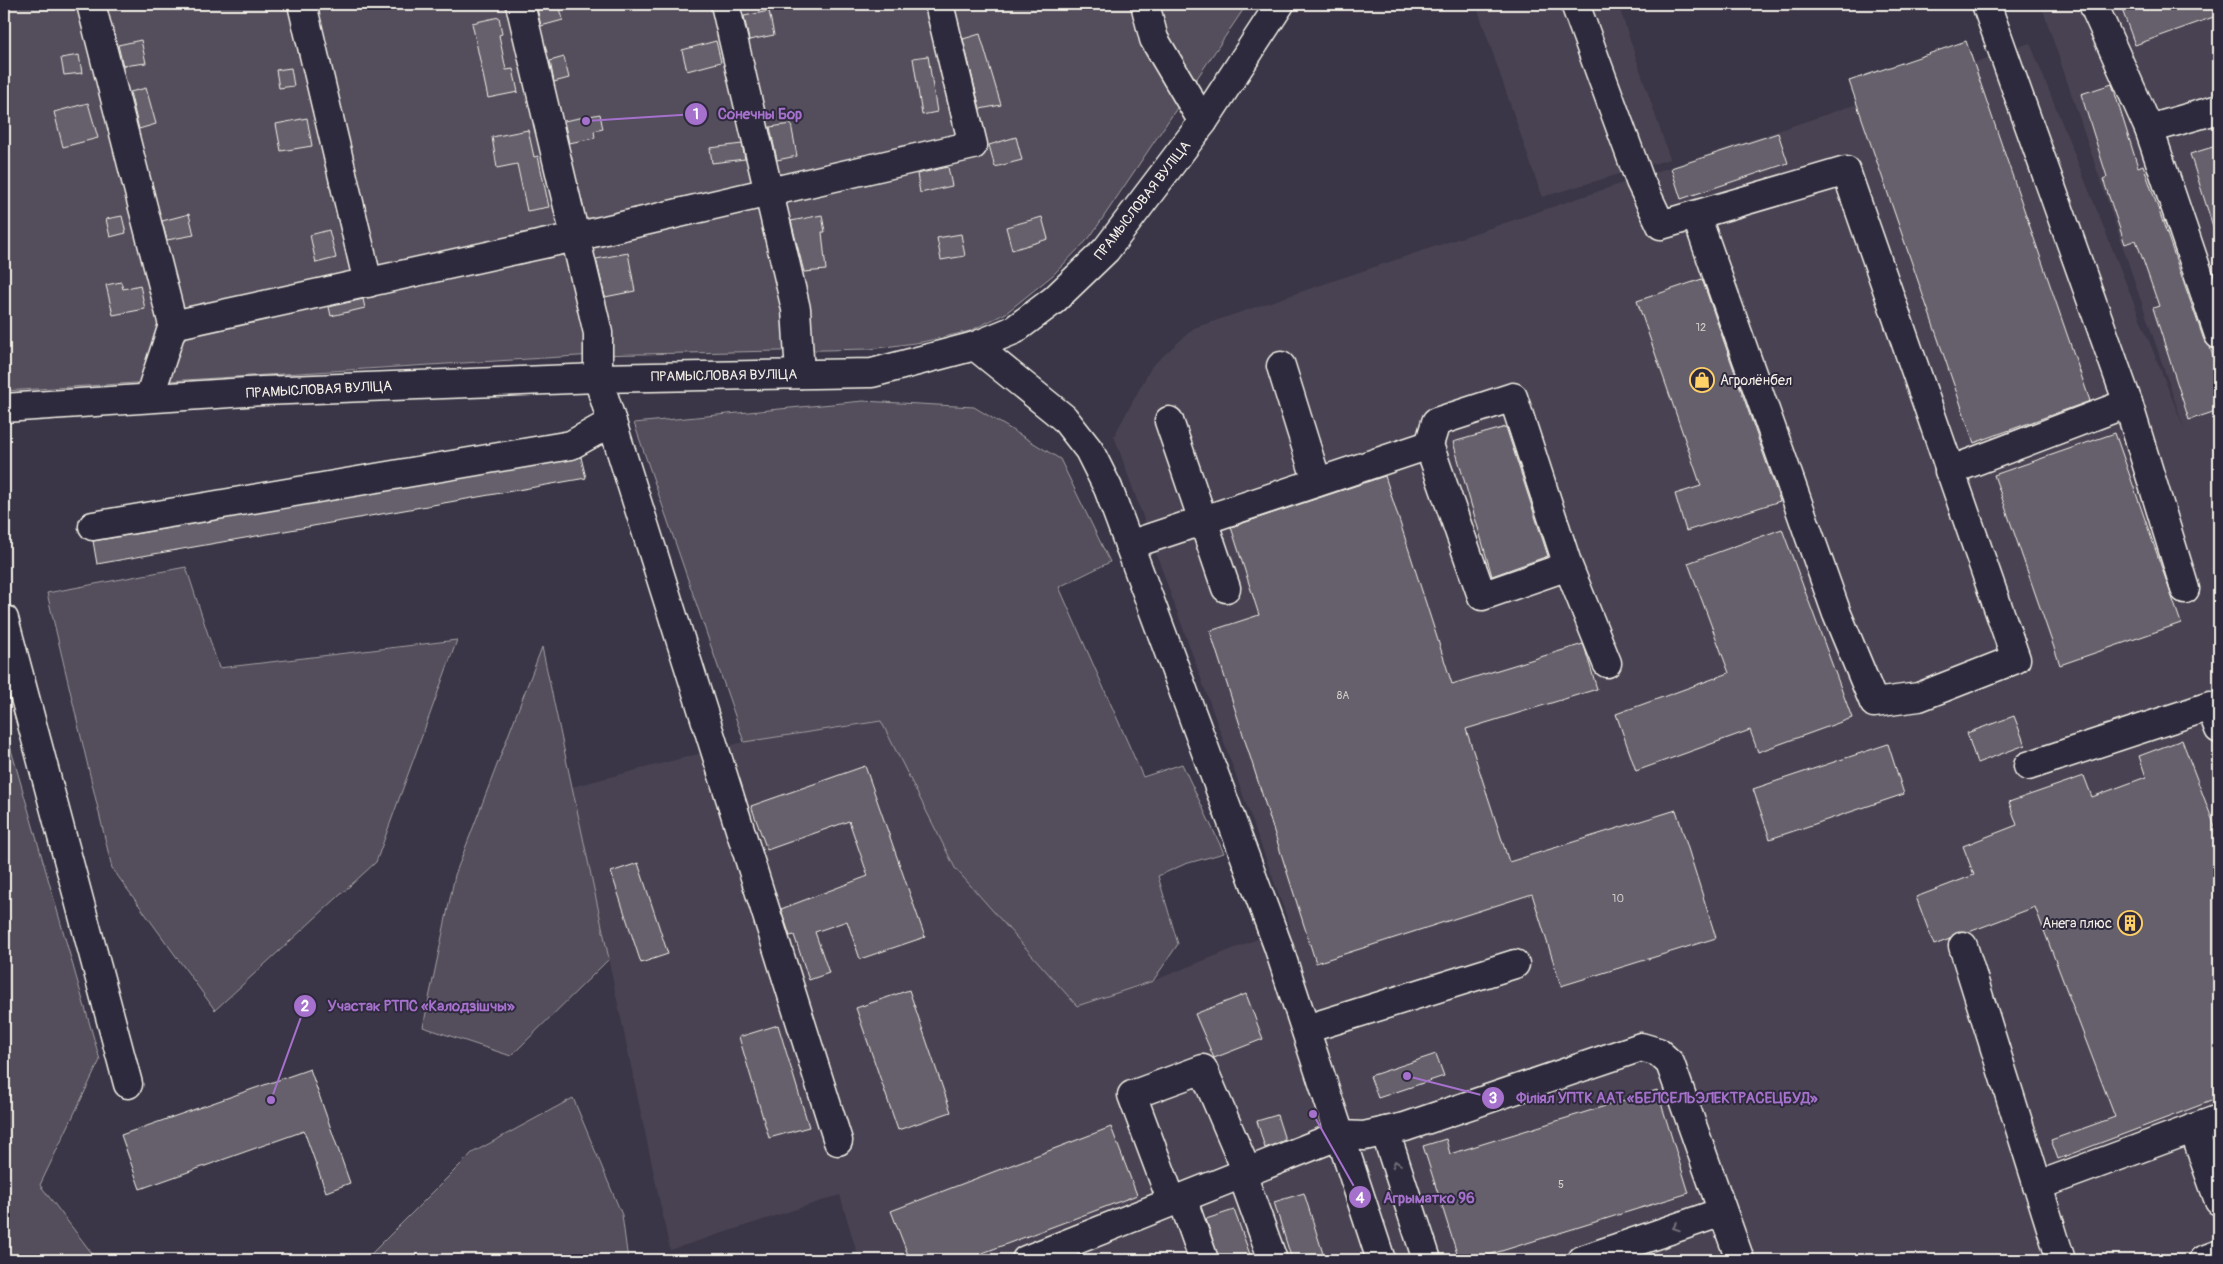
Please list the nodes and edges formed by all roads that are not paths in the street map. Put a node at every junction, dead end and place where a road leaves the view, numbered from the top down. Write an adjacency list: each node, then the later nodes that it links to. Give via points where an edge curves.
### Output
1 (91, 4): 18 (street)
2 (302, 4): 17 (street)
3 (520, 4): 16 (street)
4 (726, 4): 14 (street)
5 (939, 4): 14 (street, via 973,145)
6 (1145, 4): 12 (street, via 1154,39)
7 (1280, 4): 12 (street, ПРАМЫСЛОВАЯ ВУЛІЦА)
8 (1575, 4): 15 (street, via 1640,180 1661,225)
9 (1986, 4): 25 (street)
10 (2093, 4): 13 (street)
11 (2219, 110): 13 (street)
12 (1203, 122): 20 (street, ПРАМЫСЛОВАЯ ВУЛІЦА, via 1106,250 1054,300 1014,330)
13 (2149, 129): 19 (street)
14 (769, 192): 16 (street); 22 (street, via 796,309)
15 (1696, 215): 30 (street, via 1846,171); 30 (street, via 1837,614 1874,703 1919,697 2016,659)
16 (575, 237): 17 (street); 23 (street, via 598,333)
17 (368, 283): 18 (street)
18 (173, 324): 24 (street)
19 (2219, 335)
20 (975, 346): 22 (street, ПРАМЫСЛОВАЯ ВУЛІЦА, via 872,373); 34 (street, via 1064,418 1089,450 1108,488)
21 (1281, 366): 31 (street)
22 (800, 374): 23 (street, ПРАМЫСЛОВАЯ ВУЛІЦА)
23 (598, 378): 24 (street, ПРАМЫСЛОВАЯ ВУЛІЦА); 28 (street)
24 (149, 398): 26 (street, ПРАМЫСЛОВАЯ ВУЛІЦА)
25 (2128, 403): 30 (street); 37 (street)
26 (4, 408)
27 (1169, 421): 32 (street)
28 (612, 422): 33 (street, via 571,446); 50 (street)
29 (1429, 445): 31 (street); 35 (street, via 1482,596); 35 (street, via 1436,422 1513,397)
30 (1949, 471)
31 (1317, 482): 32 (street)
32 (1203, 521): 34 (street); 36 (street)
33 (93, 526)
34 (1129, 545): 44 (street)
35 (1568, 566): 39 (street)
36 (1226, 588)
37 (2185, 589)
38 (4, 619): 45 (street)
39 (1607, 663)
40 (2219, 728): 41 (street, via 2210,706)
41 (2028, 766)
42 (1963, 946): 52 (street)
43 (1515, 964): 44 (street)
44 (1306, 1030): 49 (street)
45 (128, 1084)
46 (2219, 1118): 47 (street)
47 (2192, 1128): 52 (street); 54 (street)
48 (1385, 1131): 49 (street, via 1364,1136); 55 (street, via 1641,1047 1658,1052 1670,1063); 61 (street, one-way to 48)
49 (1340, 1135): 51 (street); 60 (street)
50 (838, 1141)
51 (1244, 1173): 53 (street); 53 (street, via 1203,1069 1132,1095); 59 (street)
52 (2037, 1186): 64 (street)
53 (1177, 1200): 57 (street); 58 (street)
54 (2219, 1201)
55 (1722, 1212): 62 (street, one-way to 62); 63 (street)
56 (2219, 1254): 65 (street)
57 (1026, 1260)
58 (1204, 1260)
59 (1273, 1260)
60 (1381, 1260)
61 (1427, 1260)
62 (1582, 1260)
63 (1740, 1260)
64 (2062, 1260)
65 (2203, 1260)

